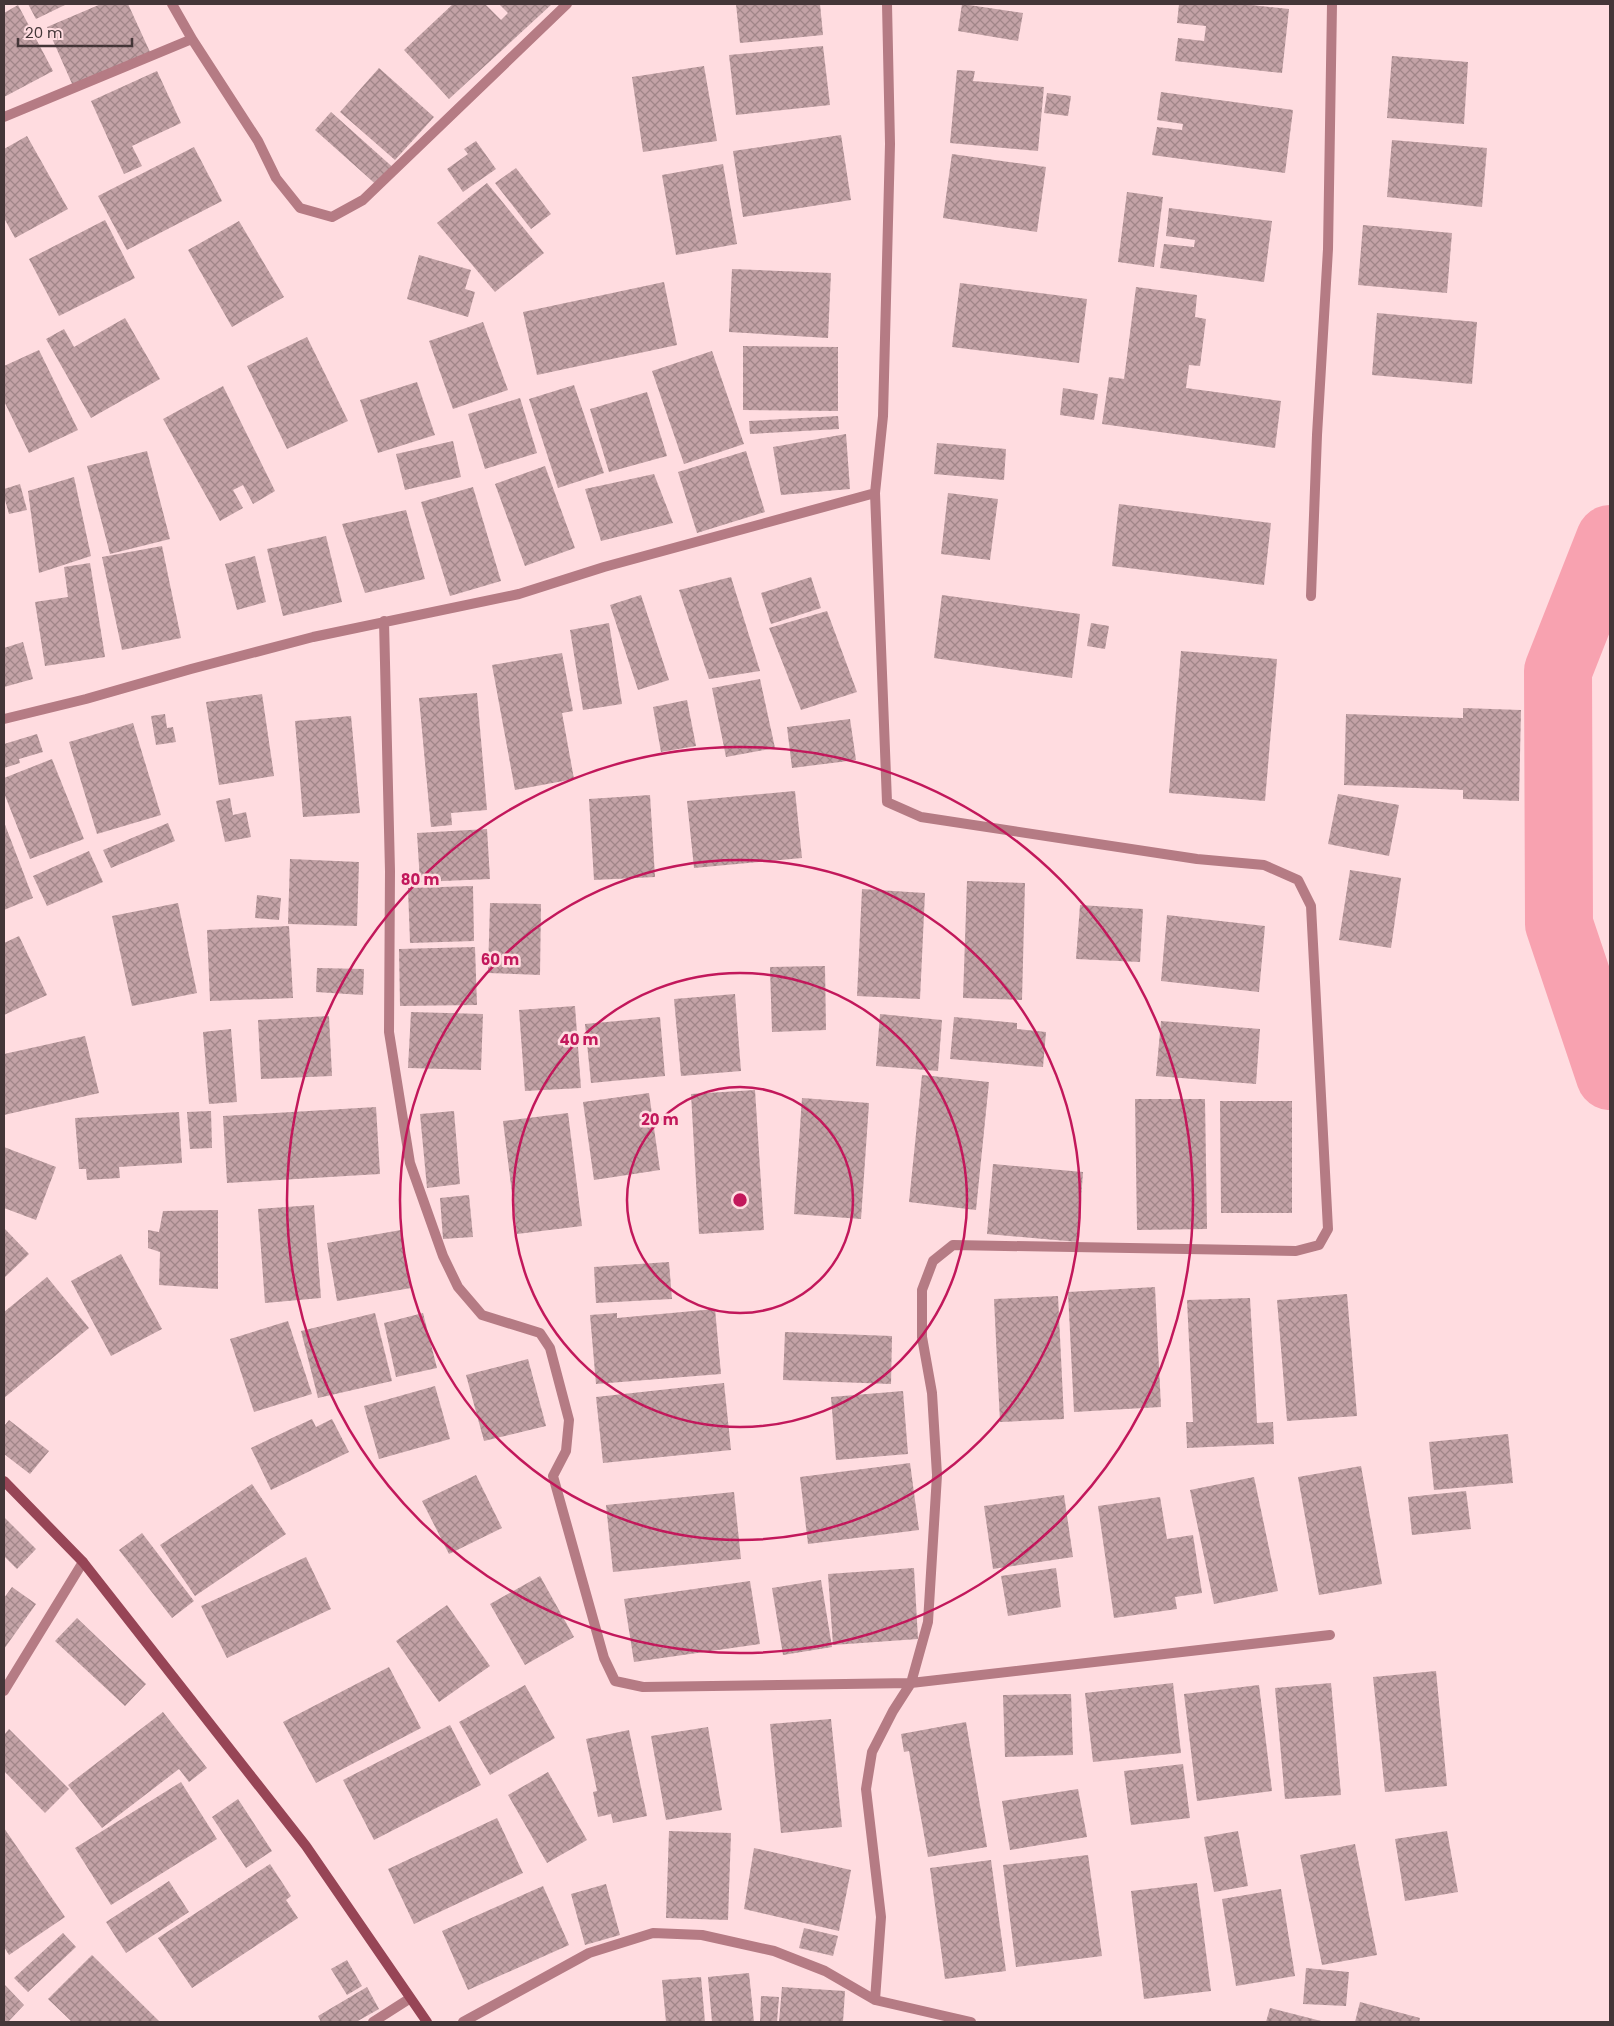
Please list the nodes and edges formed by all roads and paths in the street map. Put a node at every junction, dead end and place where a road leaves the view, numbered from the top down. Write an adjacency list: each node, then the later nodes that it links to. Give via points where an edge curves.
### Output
1 (172, 4): 5 (street)
2 (567, 4): 5 (street, via 363,200 332,217 300,208 276,178 258,141)
3 (886, 4): 7 (street, via 889,193 883,416)
4 (1332, 4): 8 (street, via 1328,249)
5 (192, 39): 6 (street)
6 (4, 117)
7 (875, 493): 9 (street, via 604,567 519,594); 14 (street, via 887,802 921,817 1197,859 1264,864 1298,880 1311,906 1327,1185 1328,1229 1319,1245 1296,1251 954,1245 933,1261 922,1290 922,1337 932,1393 937,1476 928,1622)
8 (1312, 596)
9 (384, 621): 10 (street); 14 (street, via 390,871 389,1032 410,1164 443,1256 458,1287 482,1315 540,1333 550,1348 569,1420 566,1451 553,1476 604,1658 615,1681 643,1687)
10 (4, 719)
11 (4, 1481): 12 (street)
12 (83, 1562): 15 (street); 16 (street, via 306,1846)
13 (1330, 1635): 14 (street)
14 (911, 1683): 17 (street, via 872,1752 866,1789 881,1917)
15 (4, 1691)
16 (410, 1999): 18 (street); 19 (street)
17 (875, 2000): 20 (street, via 825,1971 774,1951 702,1936 652,1933 590,1953); 21 (street)
18 (373, 2022)
19 (427, 2022)
20 (464, 2022)
21 (971, 2022)

